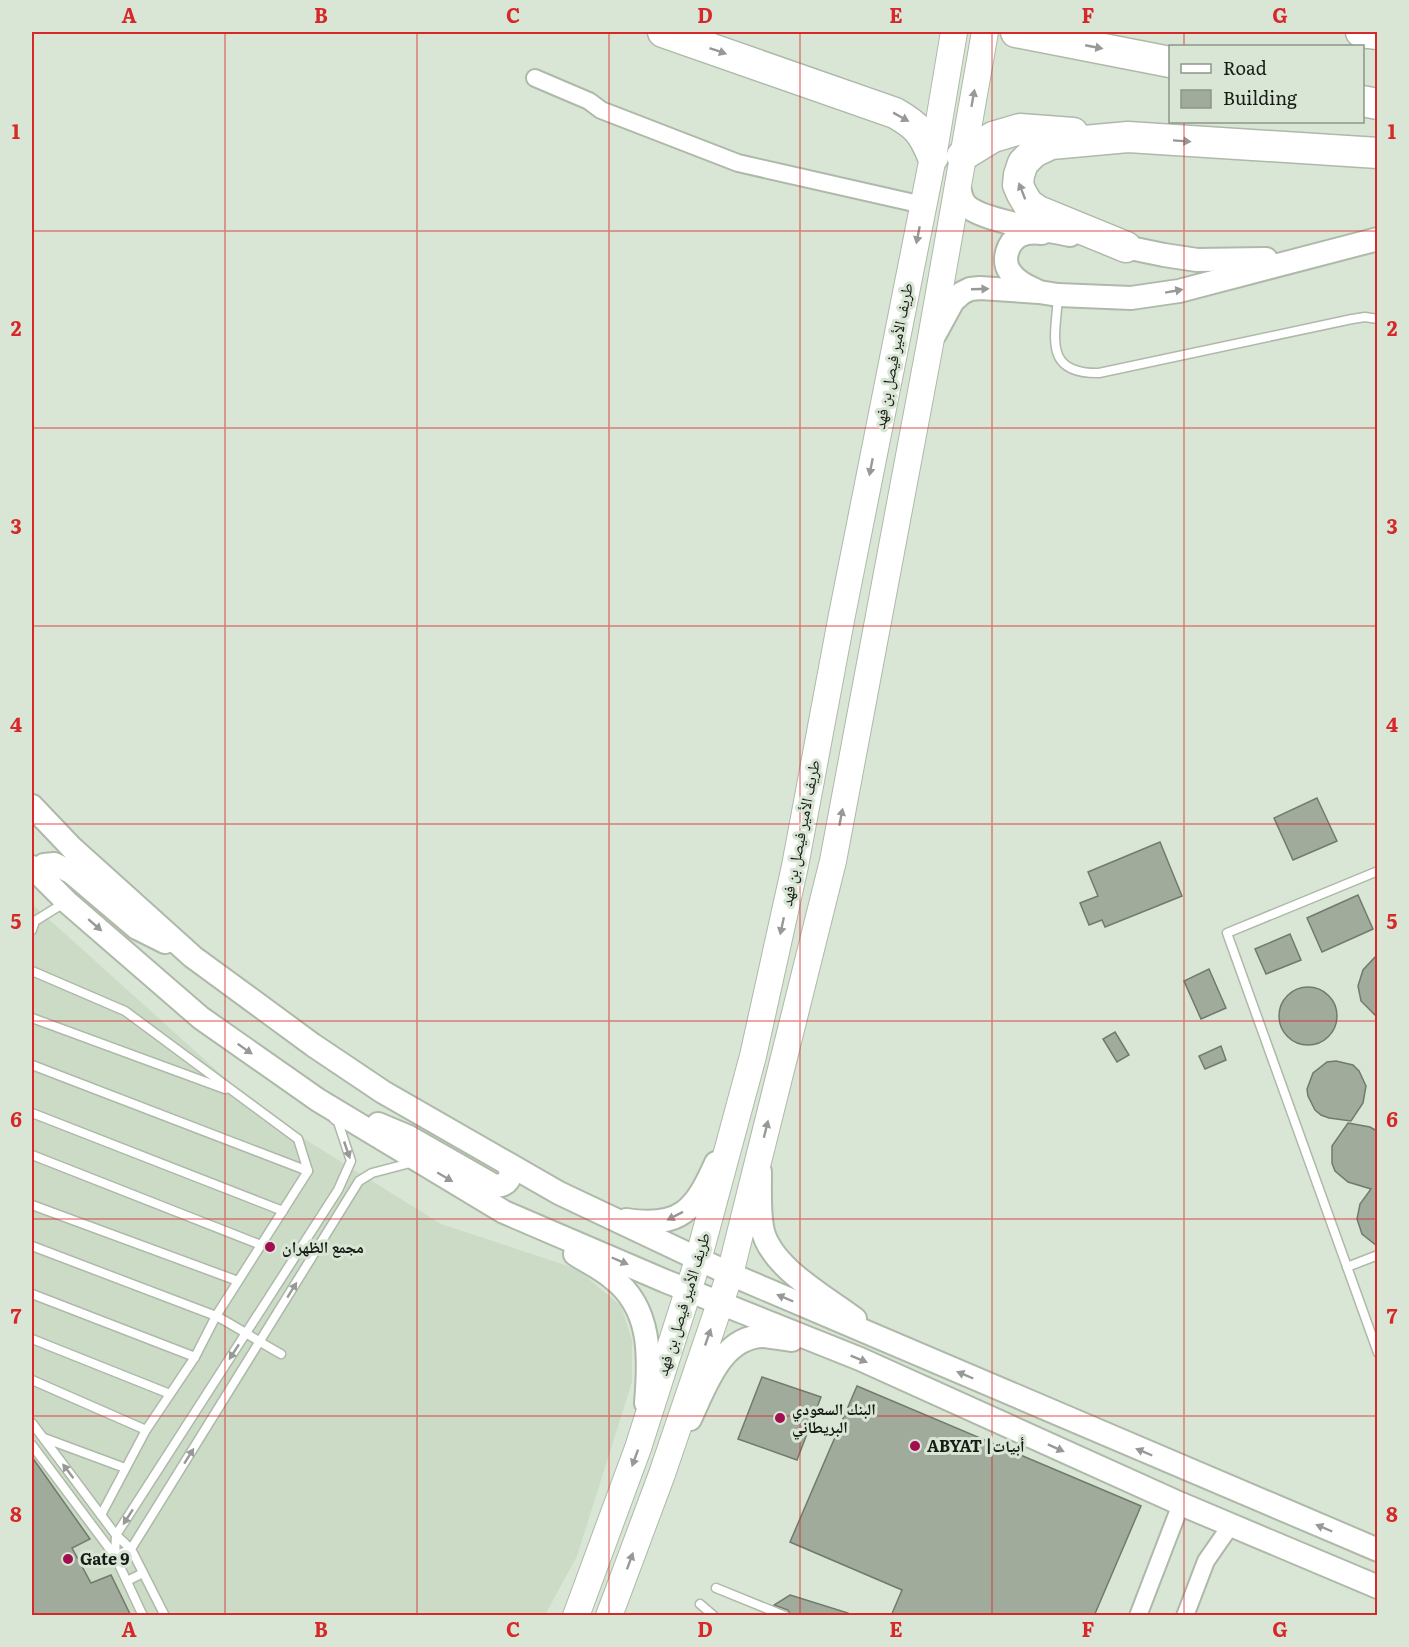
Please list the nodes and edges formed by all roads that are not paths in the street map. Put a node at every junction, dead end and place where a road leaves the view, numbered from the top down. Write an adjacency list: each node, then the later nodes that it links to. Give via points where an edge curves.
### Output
1 (663, 32): 11 (highway, one-way to 11, via 895,113 924,135)
2 (954, 32): 11 (main road, طريف الأمير فيصل بن فهد)
3 (985, 32): 12 (main road, طريف الأمير فيصل بن فهد, one-way to 3)
4 (1017, 32): 7 (highway, one-way to 7)
5 (1361, 32): 6 (highway)
6 (1377, 34)
7 (1169, 62)
8 (536, 78): 13 (street, via 601,110 738,164)
9 (1128, 137): 10 (highway, one-way to 10); 12 (highway, via 1020,129 993,137); 16 (highway, one-way to 9, via 1038,211 1028,204 1018,185 1023,163 1051,144)
10 (1377, 153)
11 (933, 157): 13 (main road, طريف الأمير فيصل بن فهد)
12 (960, 168): 14 (street, via 962,200 968,207 982,215); 20 (main road, طريف الأمير فيصل بن فهد)
13 (923, 205): 21 (main road, طريف الأمير فيصل بن فهد, one-way to 21)
14 (1071, 235): 16 (street); 18 (street, via 1021,234 1008,250 1007,267 1018,281)
15 (1377, 238): 17 (street)
16 (1125, 247): 17 (street, via 1197,260)
17 (1298, 259): 18 (street, one-way to 17, via 1131,298 1179,291)
18 (1048, 293): 19 (lane, via 1055,350 1065,366 1086,373 1352,319); 20 (street, one-way to 18, via 952,301 962,293 980,288)
19 (1377, 319)
20 (930, 344): 23 (main road, طريف الأمير فيصل بن فهد, one-way to 20)
21 (841, 620): 23 (main road, via 834,728 812,871 821,875); 35 (main road, طريف الأمير فيصل بن فهد, one-way to 35, via 795,866)
22 (32, 806): 28 (street, via 72,848)
23 (833, 861): 37 (main road, طريف الأمير فيصل بن فهد, one-way to 23)
24 (1377, 871): 49 (lane, via 1227,933)
25 (33, 873): 26 (street); 28 (street, via 44,865 62,866 137,928)
26 (67, 902): 27 (lane, via 35,921); 33 (street, one-way to 33, via 201,1018)
27 (32, 930)
28 (193, 957): 39 (street, via 383,1092)
29 (32, 971): 32 (lane, via 125,1011)
30 (32, 1018): 32 (lane)
31 (32, 1065): 40 (lane)
32 (236, 1093): 40 (lane, via 298,1139)
33 (318, 1100): 38 (street); 39 (street, via 409,1137 493,1185 509,1181); 56 (lane, one-way to 56, via 338,1122 351,1161 338,1190)
34 (32, 1113): 42 (lane)
35 (737, 1115): 44 (street, one-way to 44, via 704,1191 680,1215 649,1224); 48 (main road, طريف الأمير فيصل بن فهد)
36 (32, 1155): 45 (lane)
37 (759, 1158): 50 (main road, طريف الأمير فيصل بن فهد); 58 (street, via 762,1227 768,1245 791,1271)
38 (418, 1161): 43 (street, one-way to 43); 59 (lane, one-way to 38, via 359,1181 372,1173)
39 (508, 1164): 44 (street)
40 (308, 1172): 42 (lane)
41 (32, 1205): 51 (lane)
42 (283, 1211): 45 (lane)
43 (504, 1212): 52 (street, one-way to 52); 68 (street, via 613,1277 632,1299 644,1322 648,1346)
44 (610, 1218): 48 (street)
45 (261, 1245): 51 (lane)
46 (32, 1246): 55 (lane)
47 (1377, 1255): 49 (lane)
48 (698, 1260): 50 (street); 52 (main road, طريف الأمير فيصل بن فهد)
49 (1347, 1267): 61 (lane)
50 (730, 1274): 54 (main road, طريف الأمير فيصل بن فهد); 58 (street, one-way to 50)
51 (238, 1281): 55 (lane)
52 (688, 1290): 54 (street); 68 (main road, طريف الأمير فيصل بن فهد)
53 (32, 1294): 63 (lane)
54 (721, 1302): 60 (street); 72 (main road, طريف الأمير فيصل بن فهد, one-way to 54)
55 (216, 1316): 56 (lane); 63 (lane)
56 (247, 1332): 59 (lane); 76 (lane, one-way to 76)
57 (32, 1339): 65 (lane)
58 (885, 1341): 78 (street, one-way to 58)
59 (259, 1342): 62 (lane); 77 (lane, one-way to 59)
60 (822, 1344): 72 (street, via 763,1336 727,1352 718,1362); 73 (street, one-way to 73)
61 (1377, 1353)
62 (282, 1354)
63 (195, 1358): 65 (lane)
64 (32, 1380): 67 (lane)
65 (170, 1395): 67 (lane)
66 (32, 1423): 69 (lane)
67 (146, 1430): 71 (lane)
68 (644, 1430): 85 (main road, طريف الأمير فيصل بن فهد, one-way to 85)
69 (43, 1438): 71 (lane); 74 (lane, one-way to 69)
70 (32, 1445): 79 (lane)
71 (125, 1468): 74 (lane)
72 (662, 1474): 88 (main road, طريف الأمير فيصل بن فهد, one-way to 72)
73 (1181, 1504): 75 (street); 91 (street)
74 (101, 1515): 76 (lane)
75 (1231, 1525): 82 (street); 92 (street, via 1206,1561)
76 (116, 1535): 77 (lane); 79 (lane)
77 (131, 1549): 79 (lane); 80 (lane)
78 (1377, 1550)
79 (115, 1556): 81 (lane)
80 (143, 1573): 81 (lane); 87 (lane)
81 (127, 1581): 86 (lane)
82 (1377, 1587)
83 (716, 1588): 90 (lane)
84 (700, 1604): 89 (lane)
85 (575, 1610)
86 (143, 1616)
87 (165, 1616)
88 (609, 1616)
89 (714, 1616)
90 (785, 1616)
91 (1138, 1616)
92 (1185, 1616)

